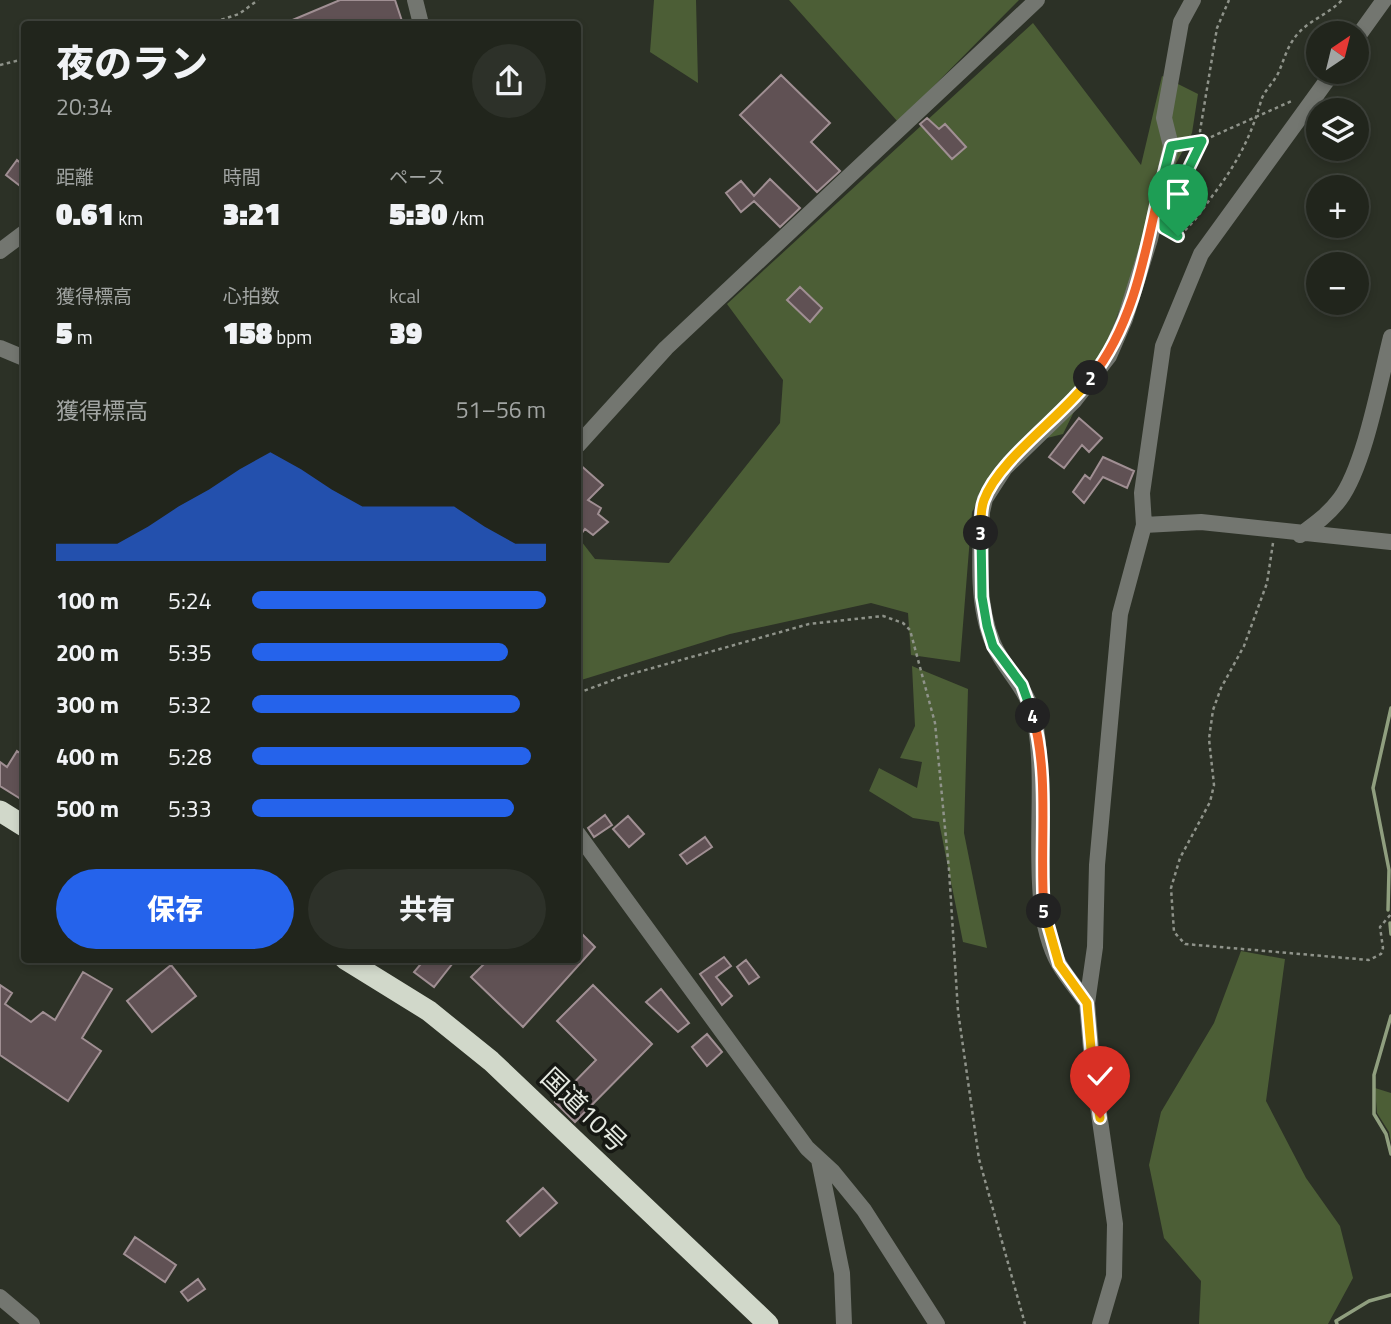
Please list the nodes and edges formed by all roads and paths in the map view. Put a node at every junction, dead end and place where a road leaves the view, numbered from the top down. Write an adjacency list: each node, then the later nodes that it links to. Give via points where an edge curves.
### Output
1 (258, 0): 8 (path, via 239,14)
2 (415, 0): 9 (street)
3 (1037, 0): 25 (street, via 666,348)
4 (1193, 0): 17 (street, via 1181,22 1164,118)
5 (1229, 0): 16 (path, via 1217,28)
6 (1342, 0): 15 (path, via 1301,29 1261,100)
7 (1384, 0): 10 (street)
8 (217, 21)
9 (420, 21)
10 (1369, 21)
11 (21, 61): 12 (path)
12 (0, 65)
13 (1306, 100): 15 (path, via 1299,98)
14 (1306, 109): 26 (street, via 1201,254 1172,319 1154,402 1142,493)
15 (1260, 113): 16 (path); 19 (path, via 1230,175 1190,227 1178,236)
16 (1202, 141): 17 (path); 18 (path)
17 (1171, 146): 36 (street, via 1150,239 1109,356 1074,401 1005,468 982,512 982,597 987,626 993,646 1022,685 1036,729 1042,778 1045,918 1059,964)
18 (1175, 193)
19 (1164, 228)
20 (21, 235): 21 (street)
21 (0, 251)
22 (1391, 337): 28 (street, via 1364,444 1343,495 1328,514)
23 (0, 348): 24 (street)
24 (21, 357)
25 (581, 442)
26 (1144, 525): 27 (street, via 1201,522); 36 (street, via 1120,614)
27 (1280, 531): 28 (street); 34 (path, via 1244,646 1213,710 1209,739 1214,785 1171,888 1174,932 1185,944 1369,960 1381,954 1380,927)
28 (1300, 535): 29 (street)
29 (1391, 542)
30 (581, 692): 43 (path, via 809,624 883,617 910,630 935,723 958,1011 979,1159)
31 (0, 811): 32 (highway)
32 (21, 824)
33 (581, 838): 37 (street)
34 (1391, 914)
35 (351, 963): 40 (highway, 国道10号, via 429,1012 491,1061)
36 (1087, 1003): 44 (street, via 1115,1224 1114,1276)
37 (819, 1160): 41 (street, via 842,1273); 42 (street, via 864,1210)
38 (0, 1297): 39 (street)
39 (32, 1324)
40 (768, 1324)
41 (844, 1324)
42 (937, 1324)
43 (1025, 1324)
44 (1100, 1324)

